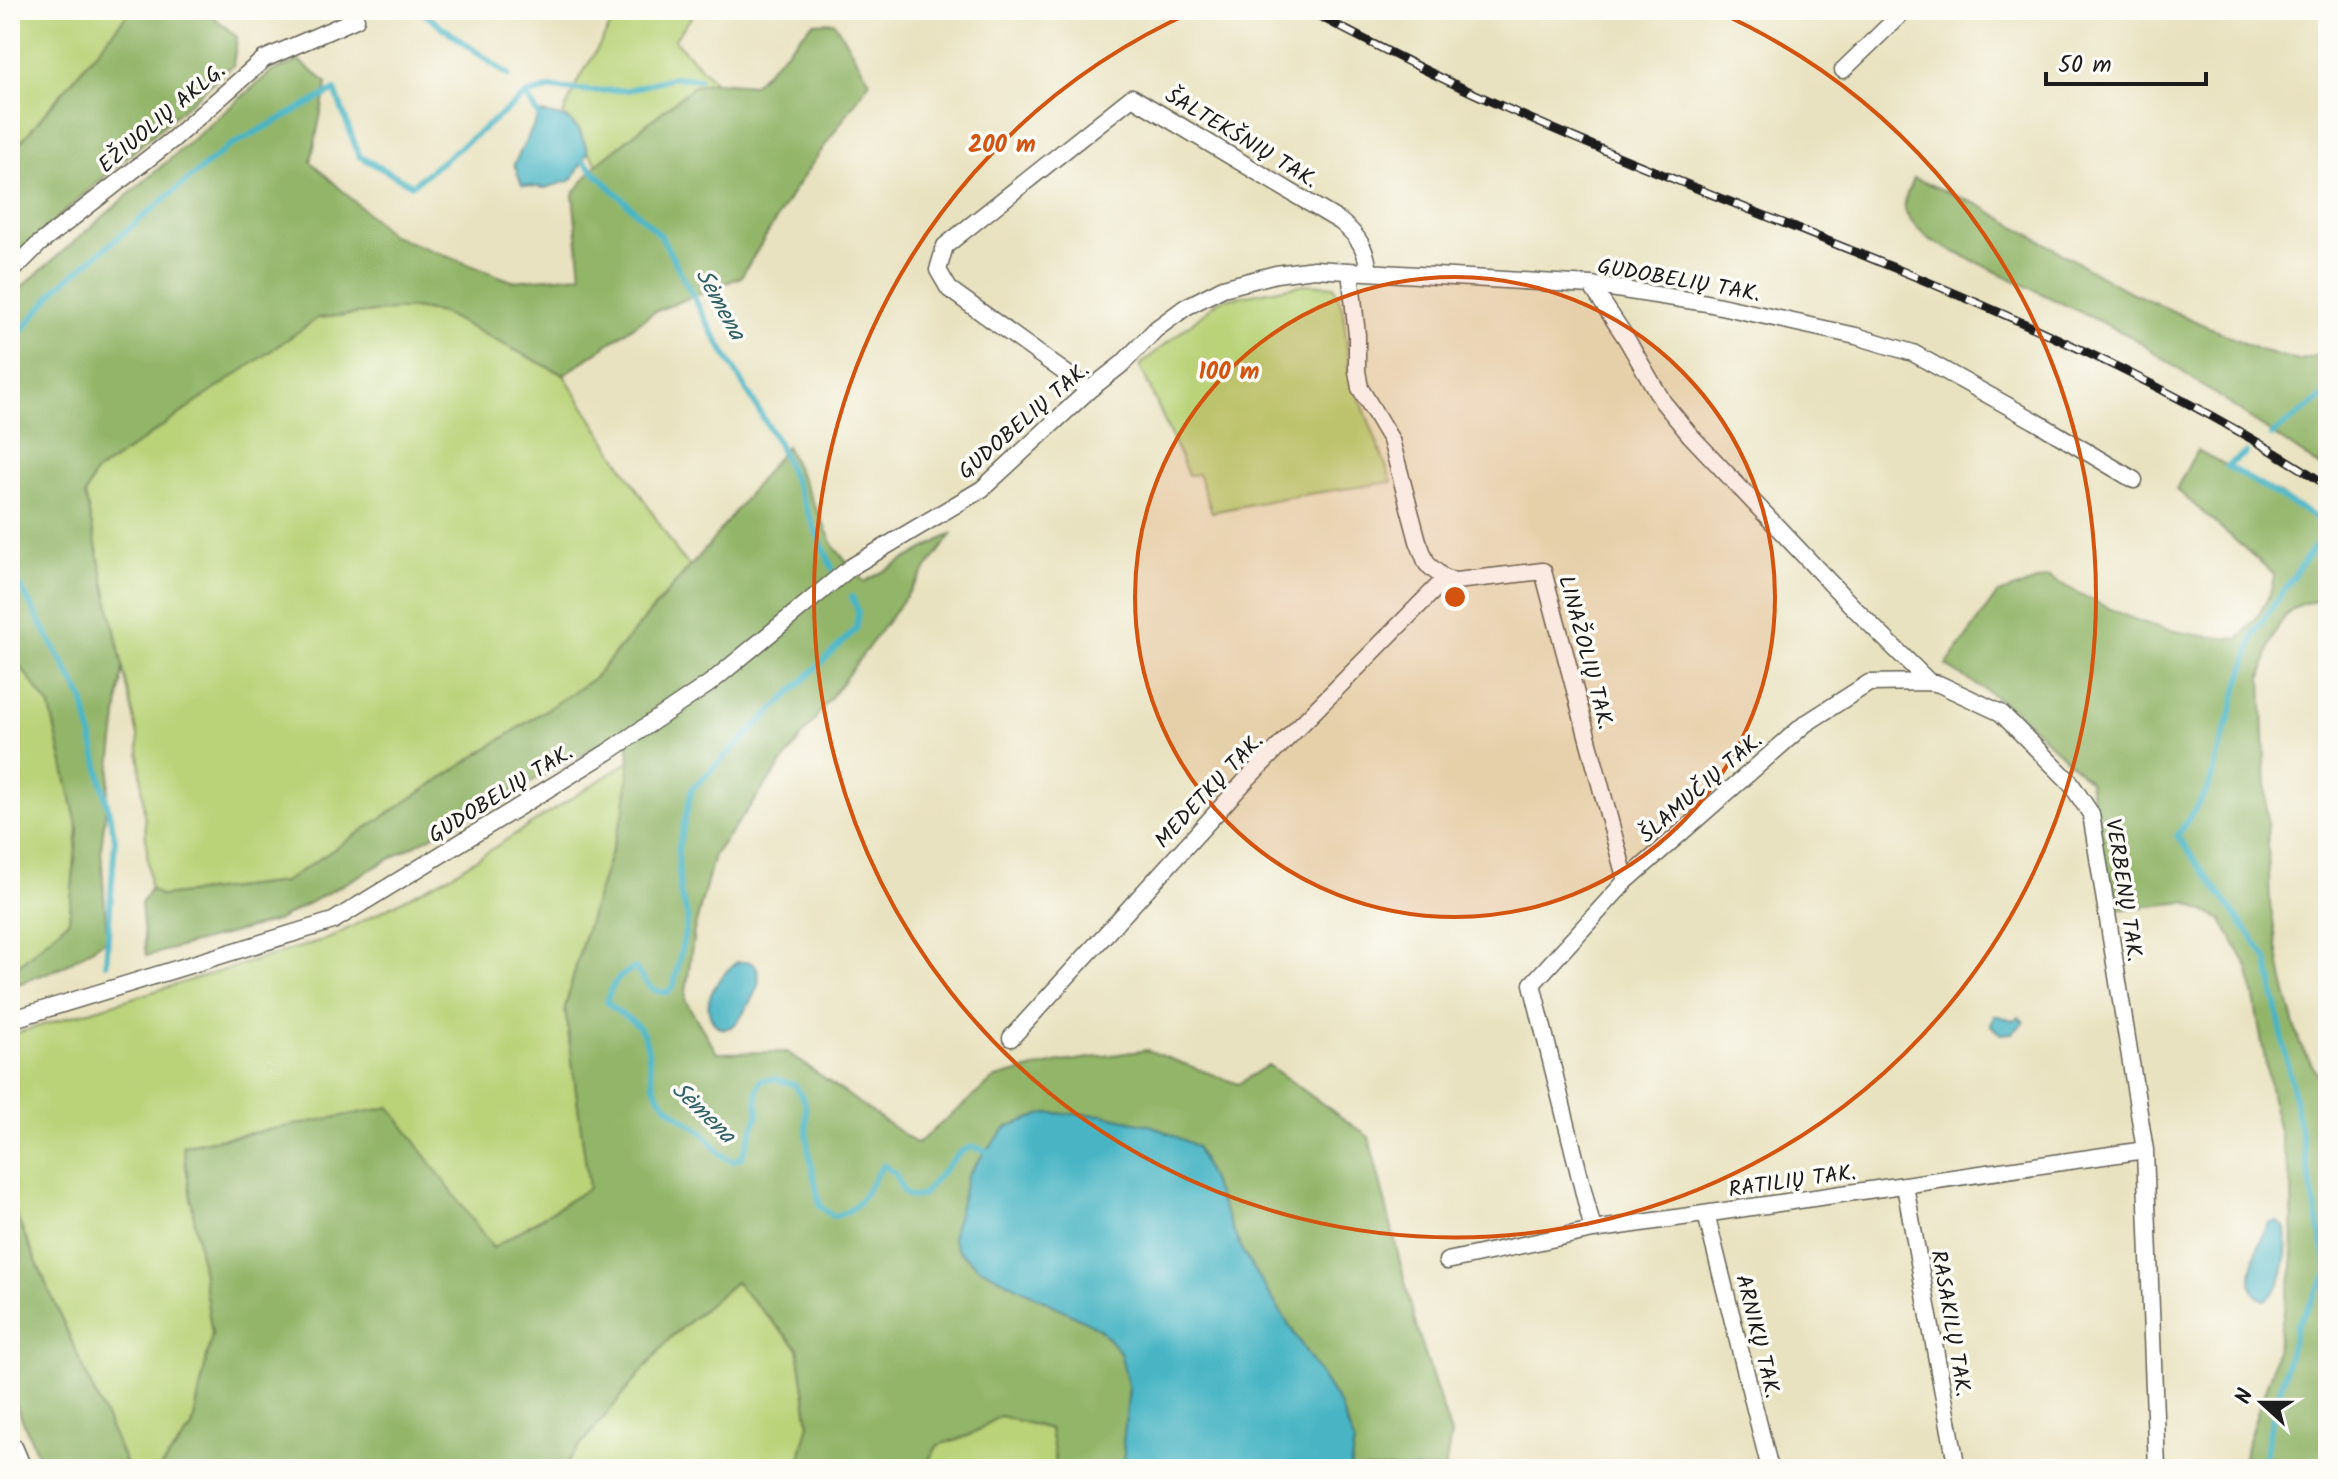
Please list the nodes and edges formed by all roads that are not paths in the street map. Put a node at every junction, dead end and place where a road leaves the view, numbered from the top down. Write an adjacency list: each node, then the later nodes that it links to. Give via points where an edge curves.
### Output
1 (1905, 10): 3 (street)
2 (356, 19): 6 (street, EŽIUOLIŲ AKLG., via 264,59)
3 (1843, 70)
4 (1350, 271): 5 (street, GUDOBELIŲ TAK.); 8 (street, GUDOBELIŲ TAK., via 1276,274 1223,288 1156,329); 10 (street, via 1360,388 1391,440 1427,564)
5 (1369, 272): 7 (street, GUDOBELIŲ TAK.); 8 (street, ŠALTEKŠNIŲ TAK., via 1359,237 1341,222 1132,97 945,246 938,270 949,289)
6 (10, 273)
7 (1591, 285): 9 (street, GUDOBELIŲ TAK., via 1707,303 1913,353); 11 (street, VERBENŲ TAK., via 1663,402 1690,435)
8 (1089, 390): 13 (street, GUDOBELIŲ TAK., via 982,489 851,567 710,683 333,921)
9 (2134, 480)
10 (1445, 579): 12 (street, LINAŽOLIŲ TAK., via 1543,571); 14 (street, MEDETKŲ TAK., via 1248,778)
11 (1929, 682): 12 (street, ŠLAMUČIŲ TAK., via 1869,683 1805,724); 15 (street, VERBENŲ TAK., via 2001,713 2069,781 2091,814)
12 (1626, 881): 18 (street, ŠLAMUČIŲ TAK., via 1532,984)
13 (10, 1020)
14 (1011, 1038)
15 (2145, 1150): 16 (street, RATILIŲ TAK.); 24 (street, VERBENŲ TAK.)
16 (1905, 1186): 17 (street, RATILIŲ TAK.); 23 (street, RASAKILŲ TAK.)
17 (1706, 1214): 18 (street, RATILIŲ TAK.); 22 (street, ARNIKŲ TAK.)
18 (1593, 1230): 19 (street, RATILIŲ TAK.)
19 (1447, 1261)
20 (10, 1450): 21 (main road)
21 (18, 1469)
22 (1770, 1469)
23 (1957, 1469)
24 (2157, 1469)

